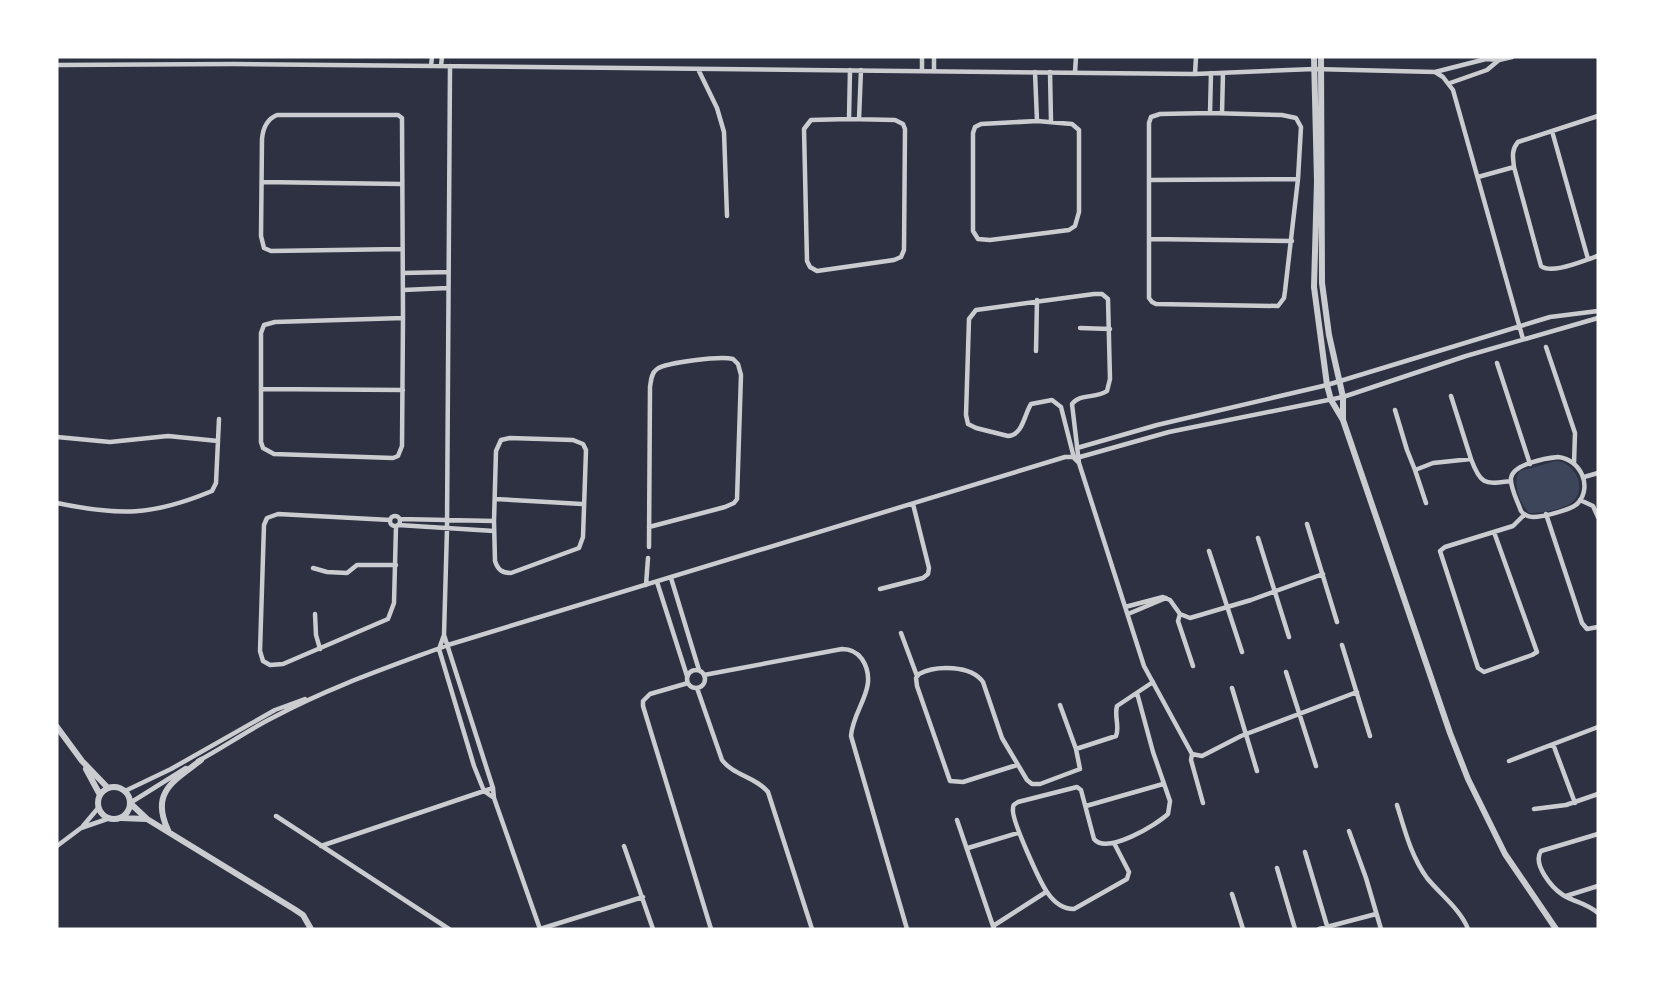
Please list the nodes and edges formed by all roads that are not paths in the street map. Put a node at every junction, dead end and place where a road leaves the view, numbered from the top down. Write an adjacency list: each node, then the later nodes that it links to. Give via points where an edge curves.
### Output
1 (86, 57): 13 (street)
2 (432, 57): 14 (street)
3 (442, 57): 15 (street)
4 (922, 57): 22 (street)
5 (934, 57): 21 (street)
6 (1076, 57): 25 (street)
7 (1196, 57): 29 (street)
8 (1314, 57): 18 (street)
9 (1321, 57): 18 (street)
10 (1512, 57): 11 (street)
11 (1499, 59): 26 (street); 30 (street, via 1487,70)
12 (57, 65): 13 (street)
13 (85, 65): 14 (street)
14 (432, 66): 15 (street)
15 (441, 66): 16 (street)
16 (450, 66): 17 (street); 51 (street)
17 (698, 69): 19 (street); 45 (street, via 721,121)
18 (1318, 69): 26 (street); 28 (street); 66 (street, via 1322,283); 67 (street, via 1314,287)
19 (850, 70): 20 (street); 34 (street)
20 (861, 70): 22 (street); 35 (street)
21 (934, 70): 22 (street); 23 (street)
22 (922, 71)
23 (1035, 72): 24 (street); 36 (street)
24 (1050, 72): 25 (street); 37 (street)
25 (1075, 72): 29 (street)
26 (1435, 72): 30 (street)
27 (1211, 73): 28 (street); 29 (street); 31 (street)
28 (1223, 73): 32 (street)
29 (1195, 74)
30 (1450, 83): 40 (street)
31 (1210, 113): 32 (street); 42 (street, via 1151,117)
32 (1222, 113): 41 (street, via 1296,118 1301,127)
33 (1598, 116): 38 (street)
34 (849, 119): 35 (street); 35 (street, via 811,120 804,129 807,261 817,271 894,260 904,250 905,129 895,120)
35 (859, 119)
36 (1037, 121): 37 (street); 37 (street, via 975,126 973,231 978,239 1069,230 1076,226 1080,133 1072,124)
37 (1051, 122)
38 (1552, 131): 39 (street, via 1518,142 1512,152); 50 (street)
39 (1514, 167): 40 (street); 50 (street, via 1541,266 1554,270)
40 (1478, 177): 59 (street)
41 (1298, 179): 42 (street); 47 (street)
42 (1149, 180): 46 (street)
43 (262, 182): 44 (street); 44 (street, via 263,131 271,117 396,115 403,121); 48 (street, via 261,242 268,251)
44 (402, 184): 48 (street)
45 (728, 216)
46 (1150, 239): 47 (street); 47 (street, via 1152,302 1272,307 1284,298)
47 (1292, 241)
48 (402, 249): 52 (street)
49 (1598, 256): 50 (street)
50 (1588, 259)
51 (448, 272): 52 (street); 53 (street)
52 (403, 273): 54 (street)
53 (448, 288): 54 (street); 99 (street)
54 (403, 290): 57 (street)
55 (1037, 300): 61 (street, via 1102,294 1110,304); 64 (street); 78 (street, via 982,308 971,314 967,420 976,428 1014,435 1030,404 1052,400 1061,406)
56 (1598, 311): 59 (street, via 1550,317)
57 (404, 318): 68 (street, via 268,323 261,333); 69 (street)
58 (1598, 318): 62 (street)
59 (1519, 326): 62 (street); 66 (street)
60 (1080, 328): 61 (street)
61 (1110, 328): 78 (street, via 1107,391 1079,398 1072,404)
62 (1523, 339): 71 (street)
63 (1546, 346): 83 (street, via 1575,433)
64 (1036, 351)
65 (1497, 363): 82 (street)
66 (1339, 381): 67 (street); 71 (street)
67 (1327, 385): 72 (street); 78 (street, via 1156,425)
68 (261, 389): 69 (street); 69 (street, via 261,442 269,453 393,458 401,452)
69 (403, 390)
70 (1451, 396): 81 (street)
71 (1343, 397): 72 (street); 75 (street)
72 (1331, 400): 75 (street); 80 (street, via 1169,432)
73 (1395, 410): 84 (street)
74 (219, 419): 77 (street)
75 (1343, 420): 216 (street, via 1468,779 1505,854)
76 (57, 437): 77 (street, via 110,442 168,436)
77 (218, 441): 90 (street, via 215,488 207,493 144,512 96,511)
78 (1074, 449): 79 (street); 80 (street)
79 (1065, 456): 80 (street); 93 (street)
80 (1077, 457): 120 (street)
81 (1471, 459): 84 (street, via 1433,463); 87 (street, via 1481,481)
82 (1530, 464): 83 (street, via 1558,457); 87 (street, via 1514,471)
83 (1574, 464): 86 (street)
84 (1415, 470): 91 (street)
85 (1598, 473): 86 (street)
86 (1584, 477): 89 (street)
87 (1511, 481): 95 (street)
88 (495, 499): 92 (street); 92 (street, via 496,451 501,440 573,440 585,446); 100 (street)
89 (1580, 500): 94 (street, via 1575,506); 96 (street, via 1593,506)
90 (57, 503)
91 (1426, 503)
92 (582, 504): 105 (street, via 583,537 579,548 520,572 505,573 497,567)
93 (912, 504): 114 (street); 117 (street, via 928,574)
94 (1546, 514): 95 (street); 126 (street, via 1582,623 1587,629)
95 (1524, 515): 106 (street, via 1512,526)
96 (1598, 517)
97 (400, 519): 98 (street, via 395,516); 99 (street); 102 (street)
98 (390, 520): 102 (street); 132 (street, via 278,514 267,518 260,651 263,661 278,666)
99 (447, 521): 100 (street); 104 (street)
100 (494, 521): 105 (street)
101 (1307, 524): 113 (street)
102 (397, 525): 104 (street); 111 (street)
103 (649, 527): 103 (street, via 725,507 737,499 741,375 734,359 667,365 652,375); 108 (street)
104 (447, 529): 105 (street); 128 (street)
105 (494, 531)
106 (1494, 532): 106 (street, via 1440,551 1478,668 1484,672 1537,652)
107 (1257, 538): 118 (street)
108 (648, 547)
109 (1209, 551): 121 (street)
110 (648, 558): 116 (street)
111 (396, 565): 112 (street, via 357,565 348,573); 132 (street, via 394,603 388,619)
112 (313, 568)
113 (1323, 574): 118 (street); 125 (street)
114 (671, 578): 115 (street); 136 (street)
115 (657, 582): 116 (street); 139 (street)
116 (646, 585): 130 (street)
117 (880, 589)
118 (1274, 591): 121 (street); 129 (street)
119 (1166, 598): 120 (street); 123 (street); 124 (street)
120 (1125, 607): 123 (street)
121 (1227, 607): 124 (street, via 1190,618); 134 (street)
122 (315, 614): 132 (street, via 315,635)
123 (1128, 614): 141 (street, via 1142,660)
124 (1180, 614): 135 (street, via 1178,621)
125 (1337, 622)
126 (1598, 627)
127 (901, 633): 140 (street)
128 (444, 635): 130 (street); 133 (street)
129 (1288, 637)
130 (448, 645): 133 (street); 165 (street)
131 (1342, 645): 145 (street)
132 (320, 648)
133 (438, 649): 147 (street); 167 (street)
134 (1242, 652)
135 (1193, 666)
136 (699, 670): 138 (street); 139 (street, via 692,670)
137 (1286, 672): 149 (street)
138 (704, 675): 143 (street, via 703,685); 210 (street, via 842,649 859,655 870,680 851,736)
139 (687, 676): 142 (street)
140 (917, 676): 160 (street, via 939,669 963,670 979,677 1002,738); 160 (street, via 950,781 963,782)
141 (1154, 682): 146 (street); 156 (street)
142 (688, 683): 143 (street); 208 (street, via 651,694 643,706)
143 (697, 688): 209 (street, via 722,760 768,792)
144 (1232, 688): 152 (street)
145 (1357, 692): 149 (street); 153 (street)
146 (1137, 693): 155 (street, via 1117,706 1116,736); 163 (street)
147 (319, 695): 157 (street); 166 (street, via 275,710)
148 (1060, 705): 155 (street)
149 (1299, 714): 152 (street); 161 (street)
150 (57, 727): 158 (street)
151 (1598, 727): 154 (street)
152 (1245, 734): 156 (street, via 1202,756); 162 (street)
153 (1370, 736)
154 (1553, 744): 159 (street); 173 (street)
155 (1076, 750): 160 (street, via 1080,769 1040,784 1030,783)
156 (1192, 754): 172 (street)
157 (201, 760): 171 (street); 185 (street, via 165,790 161,810)
158 (82, 761): 164 (street); 169 (street)
159 (1509, 761)
160 (1017, 765)
161 (1316, 766)
162 (1257, 771)
163 (1163, 784): 175 (street); 188 (street, via 1170,801 1168,814 1153,826)
164 (108, 788): 166 (street); 169 (street)
165 (493, 788): 167 (street); 170 (street)
166 (125, 791): 171 (street)
167 (484, 791): 170 (street); 190 (street)
168 (1598, 794): 173 (street)
169 (100, 795): 176 (street)
170 (494, 798): 206 (street)
171 (130, 803): 180 (street); 181 (street)
172 (1203, 803)
173 (1575, 803): 177 (street)
174 (1397, 805): 215 (street, via 1414,858)
175 (1086, 806): 186 (street, via 1077,787 1018,802 1012,810); 188 (street, via 1096,842)
176 (99, 807): 179 (street); 183 (street)
177 (1534, 809)
178 (276, 816): 190 (street)
179 (110, 818): 180 (street); 183 (street)
180 (120, 818): 181 (street)
181 (147, 819): 185 (street)
182 (957, 820): 192 (street)
183 (81, 828): 189 (street)
184 (1349, 831): 201 (street)
185 (168, 832): 204 (street, via 303,915)
186 (1018, 833): 192 (street); 196 (street)
187 (1598, 834): 198 (street, via 1541,851 1538,856 1556,890)
188 (1114, 843): 196 (street, via 1129,872 1127,879 1070,909 1059,905)
189 (57, 846)
190 (321, 846): 205 (street)
191 (624, 846): 199 (street)
192 (968, 848): 202 (street)
193 (1305, 852): 203 (street)
194 (1277, 868): 212 (street)
195 (1598, 886): 198 (street)
196 (1046, 892): 202 (street)
197 (1232, 894): 211 (street)
198 (1565, 896): 200 (street)
199 (643, 897): 206 (street); 207 (street)
200 (1598, 913)
201 (1376, 914): 203 (street); 214 (street)
202 (993, 928)
203 (1327, 928): 213 (street)
204 (311, 929)
205 (449, 929)
206 (540, 929)
207 (653, 929)
208 (711, 929)
209 (812, 929)
210 (907, 929)
211 (1243, 929)
212 (1295, 929)
213 (1319, 929)
214 (1381, 929)
215 (1468, 929)
216 (1556, 929)

